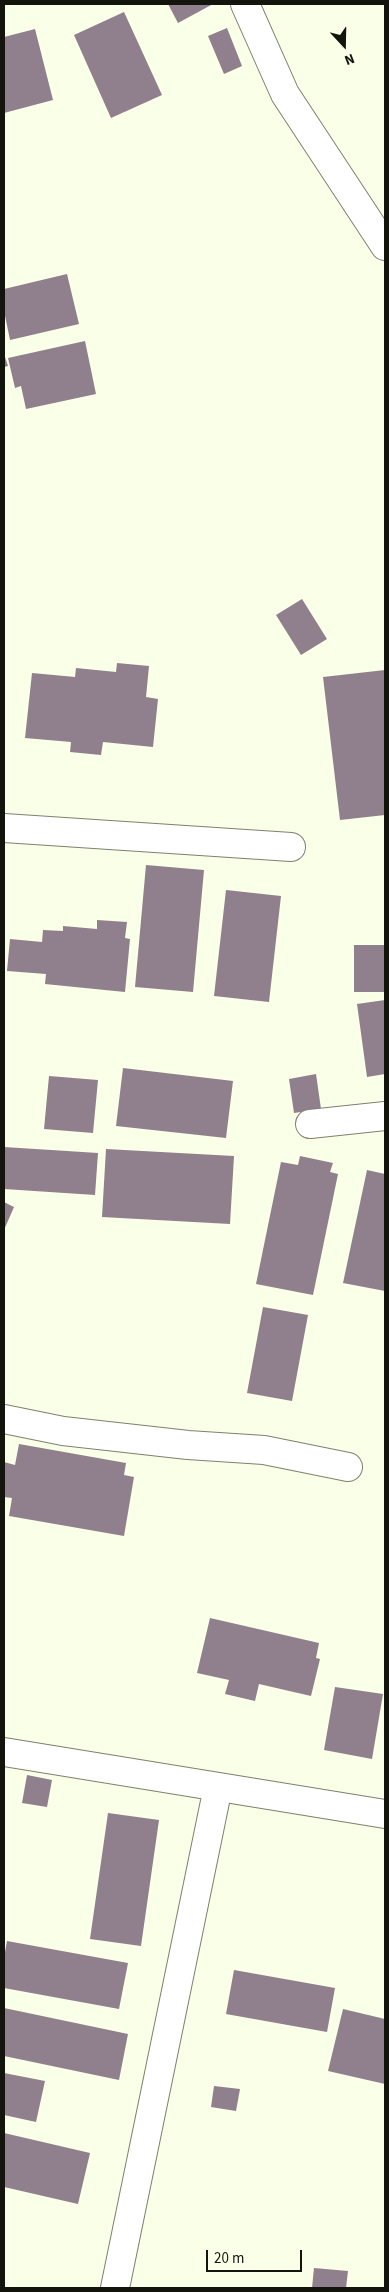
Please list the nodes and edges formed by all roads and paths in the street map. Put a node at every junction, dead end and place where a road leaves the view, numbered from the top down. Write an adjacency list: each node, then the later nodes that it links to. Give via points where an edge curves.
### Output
1 (245, 4): 2 (street, via 285,94)
2 (385, 246)
3 (4, 828): 4 (street)
4 (291, 847)
5 (385, 1116): 6 (street)
6 (310, 1124)
7 (4, 1419): 8 (street, via 63,1431 264,1450)
8 (348, 1467)
9 (4, 1752): 10 (street)
10 (218, 1786): 11 (street); 12 (street)
11 (385, 1814)
12 (114, 2288)

